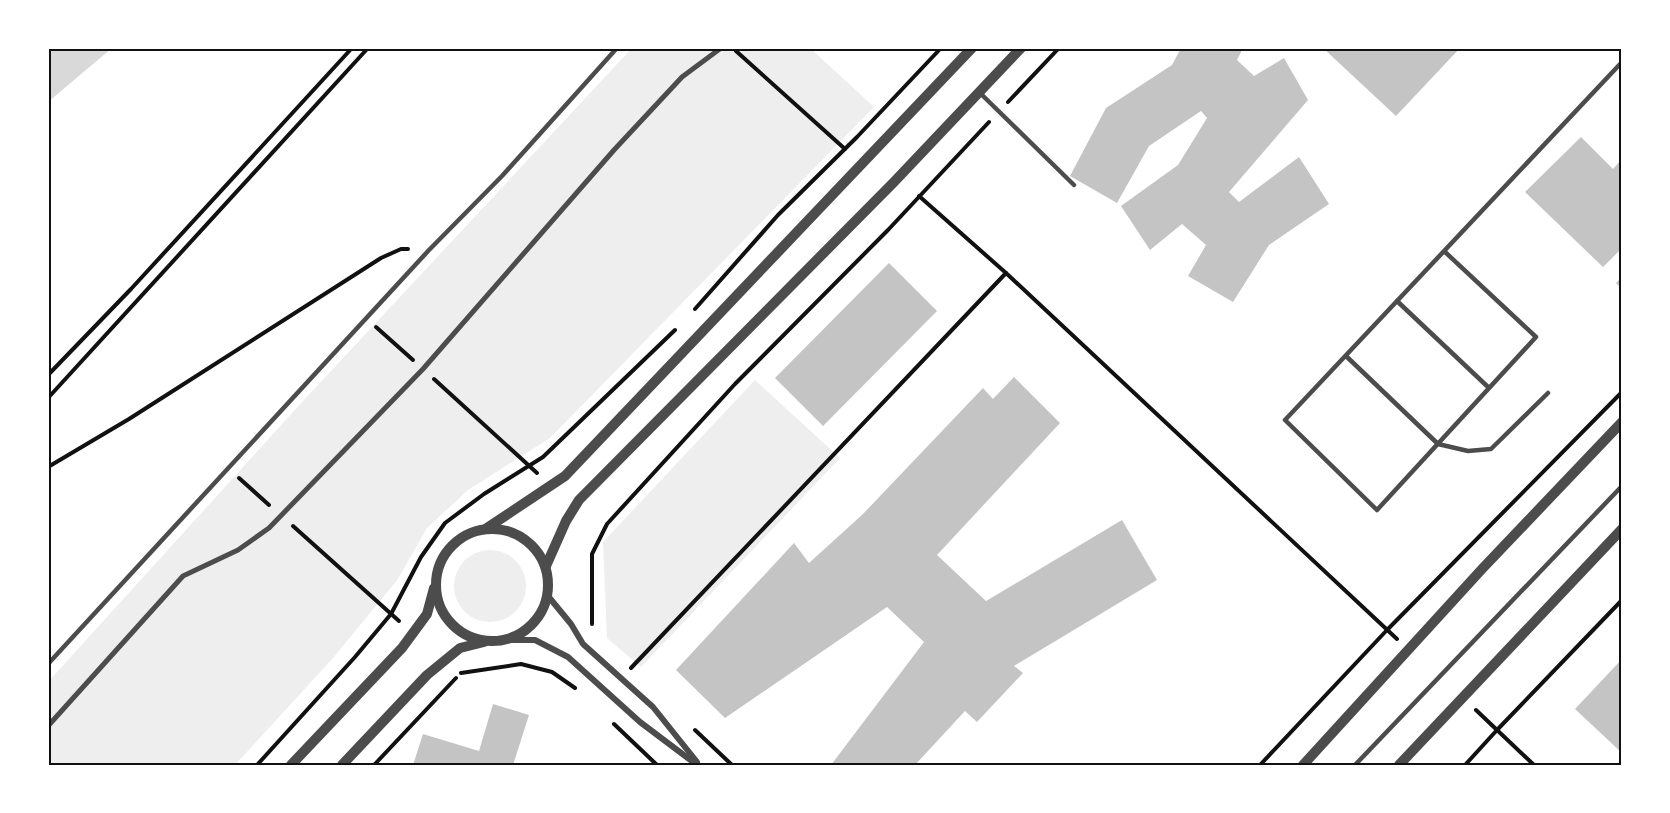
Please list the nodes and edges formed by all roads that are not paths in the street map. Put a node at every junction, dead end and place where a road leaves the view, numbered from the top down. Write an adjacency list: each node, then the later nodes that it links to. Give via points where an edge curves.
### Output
1 (617, 48): 23 (lane, via 502,177 429,250)
2 (721, 48): 24 (street, via 682,77 423,369 269,528 238,550 183,576)
3 (972, 48): 16 (street, via 565,476)
4 (1021, 48): 6 (street)
5 (1622, 62): 8 (lane)
6 (979, 92): 7 (lane); 18 (street, via 579,500)
7 (1074, 185)
8 (1444, 251): 9 (lane); 11 (lane, via 1536,337)
9 (1397, 301): 10 (lane); 11 (lane)
10 (1346, 356): 14 (lane); 14 (lane, via 1285,420 1377,510)
11 (1488, 387): 14 (lane)
12 (1548, 393): 14 (lane, via 1491,449 1468,451)
13 (1622, 422): 28 (street)
14 (1438, 444)
15 (1622, 486): 29 (lane)
16 (487, 528): 18 (street, via 523,537); 19 (street, via 467,534 450,547 439,564)
17 (1622, 530): 30 (street)
18 (546, 566): 20 (street)
19 (435, 585): 22 (street, via 439,605 449,623 466,636); 25 (street, via 427,614 402,648)
20 (548, 596): 21 (street, via 540,615 526,630); 27 (street, via 583,644 653,707)
21 (507, 640): 22 (street); 27 (street, via 535,640 568,657 640,722)
22 (486, 642): 26 (street, via 460,648 428,675)
23 (48, 664)
24 (48, 726)
25 (291, 765)
26 (342, 765)
27 (698, 765)
28 (1303, 765)
29 (1355, 765)
30 (1399, 765)

